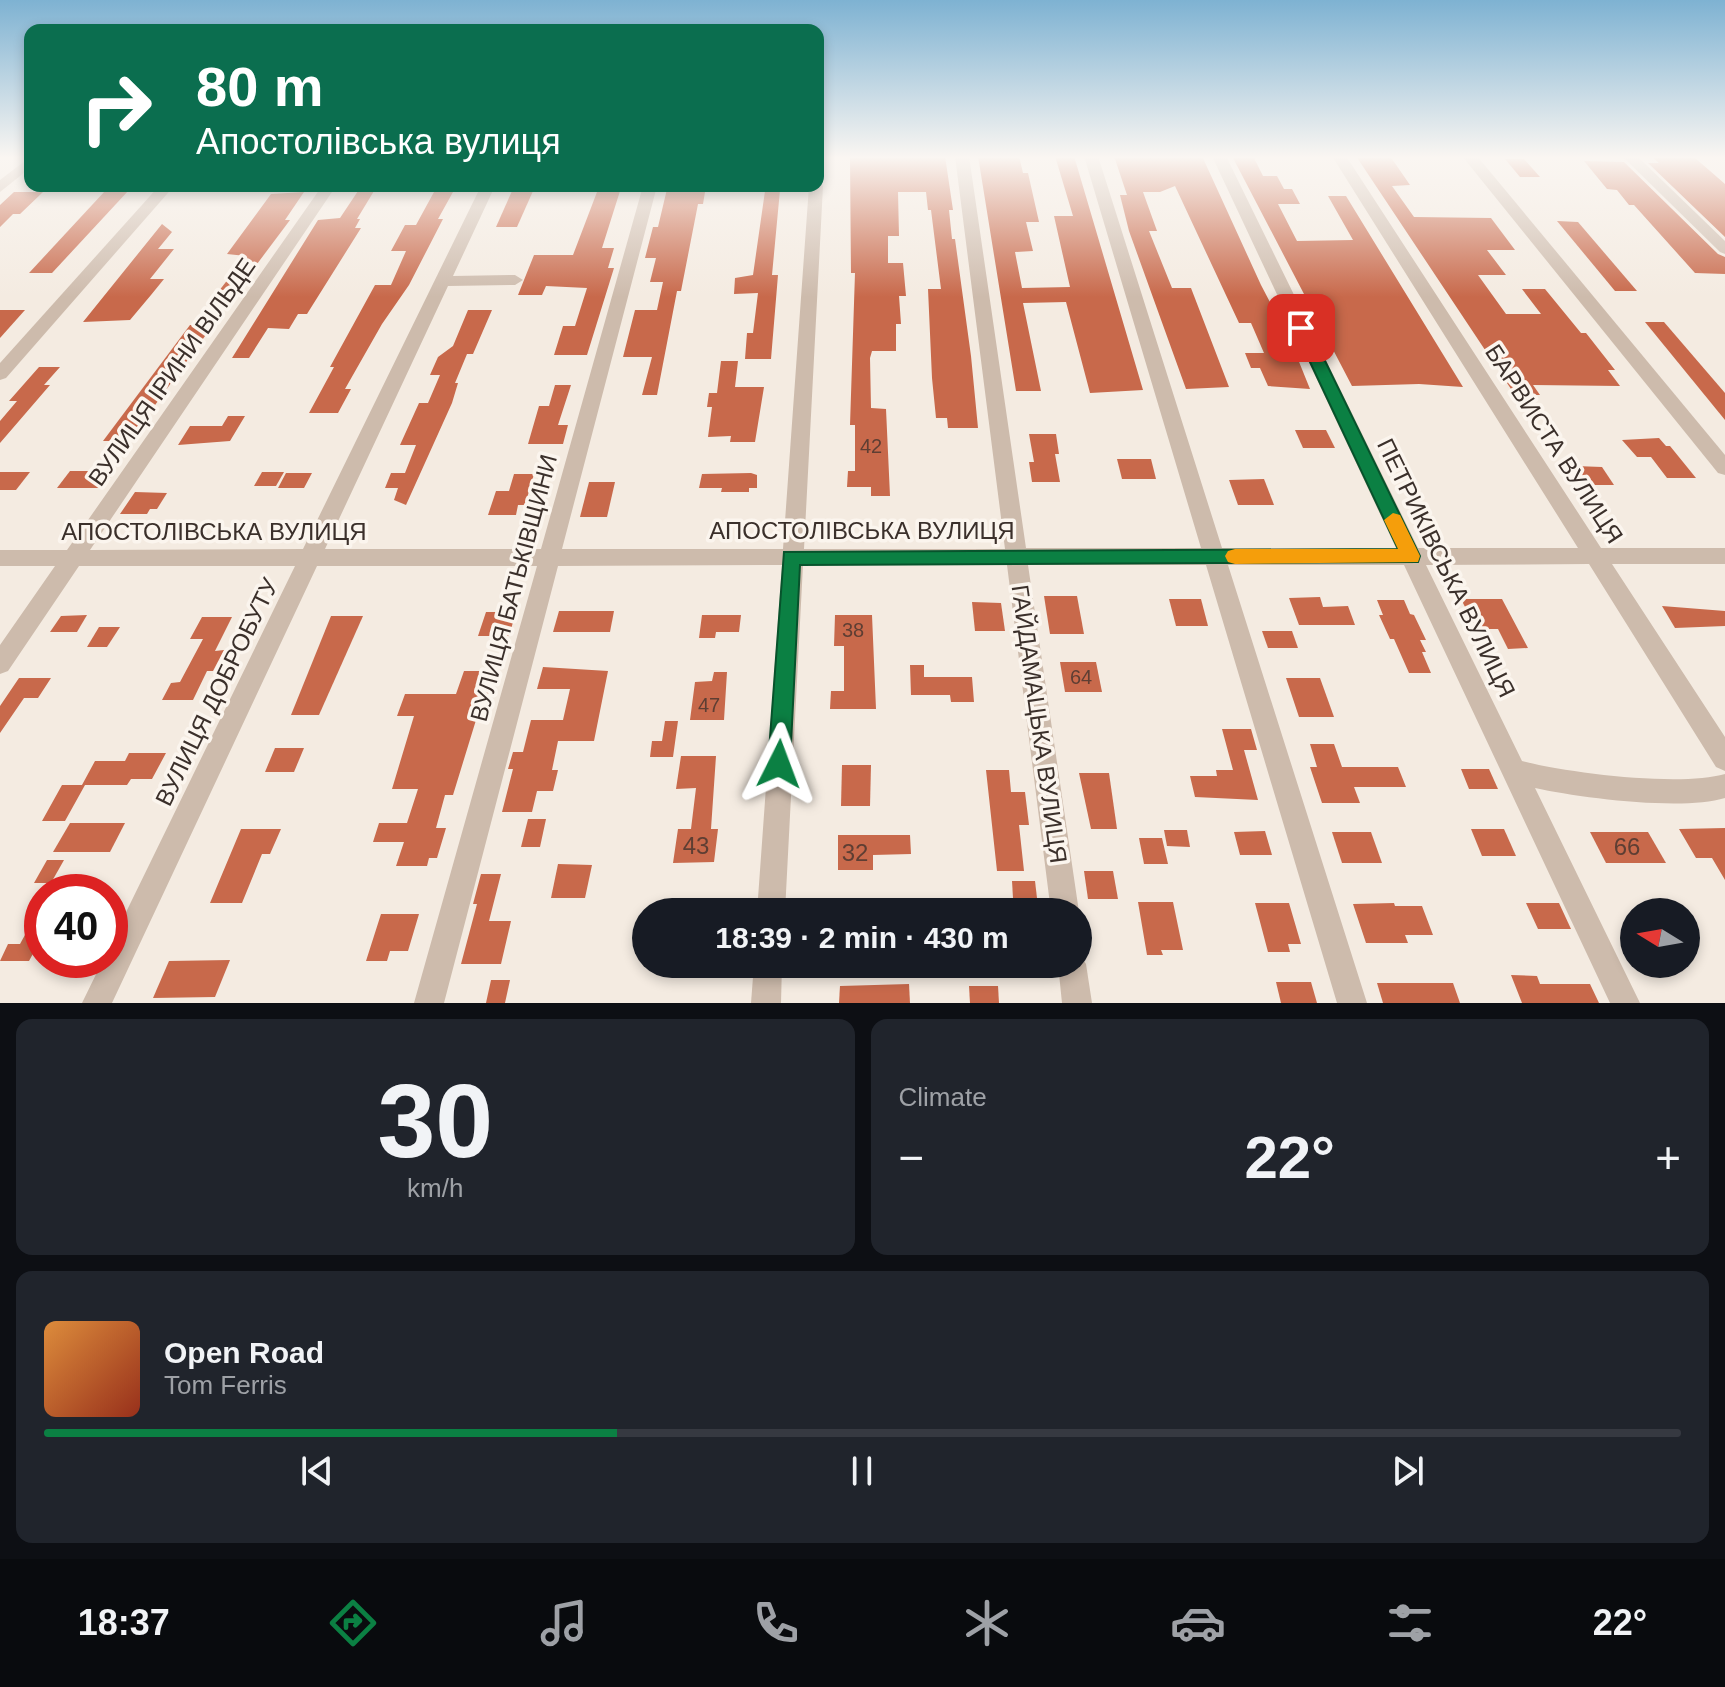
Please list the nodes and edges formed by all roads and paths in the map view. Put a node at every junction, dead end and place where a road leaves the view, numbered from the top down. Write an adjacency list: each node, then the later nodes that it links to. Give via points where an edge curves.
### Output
1 (152, 203): 15 (street)
2 (317, 203): 24 (street, ВУЛИЦЯ ІРИНИ ВІЛЬДЕ)
3 (480, 203): 14 (street, ВУЛИЦЯ ДОБРОБУТУ)
4 (645, 203): 26 (street, ВУЛИЦЯ БАТЬКІВЩИНИ)
5 (815, 203): 21 (street)
6 (968, 203): 22 (street, ГАЙДАМАЦЬКА ВУЛИЦЯ)
7 (1105, 203): 17 (street)
8 (1241, 203): 18 (street, ПЕТРИКІВСЬКА ВУЛИЦЯ)
9 (1369, 203): 19 (street, БАРВИСТА ВУЛИЦЯ)
10 (1507, 203): 16 (street)
11 (1677, 203): 12 (street)
12 (1725, 249)
13 (515, 280): 14 (street)
14 (443, 281): 25 (street, ВУЛИЦЯ ДОБРОБУТУ)
15 (0, 374)
16 (1725, 468)
17 (1214, 556): 18 (street, АПОСТОЛІВСЬКА ВУЛИЦЯ); 22 (street, АПОСТОЛІВСЬКА ВУЛИЦЯ); 39 (street)
18 (1411, 556): 19 (street, АПОСТОЛІВСЬКА ВУЛИЦЯ); 29 (street, ПЕТРИКІВСЬКА ВУЛИЦЯ)
19 (1595, 556): 20 (street, АПОСТОЛІВСЬКА ВУЛИЦЯ); 28 (street, БАРВИСТА ВУЛИЦЯ)
20 (1725, 556)
21 (791, 557): 22 (street, АПОСТОЛІВСЬКА ВУЛИЦЯ); 26 (street, АПОСТОЛІВСЬКА ВУЛИЦЯ); 31 (street)
22 (1016, 557): 32 (street, ГАЙДАМАЦЬКА ВУЛИЦЯ)
23 (0, 558): 24 (street, АПОСТОЛІВСЬКА ВУЛИЦЯ)
24 (73, 558): 25 (street, АПОСТОЛІВСЬКА ВУЛИЦЯ); 27 (street, ВУЛИЦЯ ІРИНИ ВІЛЬДЕ)
25 (310, 558): 26 (street, АПОСТОЛІВСЬКА ВУЛИЦЯ); 35 (street, ВУЛИЦЯ ДОБРОБУТУ)
26 (549, 558): 36 (street, ВУЛИЦЯ БАТЬКІВЩИНИ)
27 (0, 664)
28 (1725, 759)
29 (1514, 771): 30 (street, via 1601,787); 40 (street, ПЕТРИКІВСЬКА ВУЛИЦЯ)
30 (1725, 786)
31 (772, 898)
32 (1063, 898)
33 (767, 978): 37 (street)
34 (1074, 978): 38 (street)
35 (97, 1003)
36 (429, 1003)
37 (766, 1003)
38 (1077, 1003)
39 (1352, 1003)
40 (1625, 1003)

